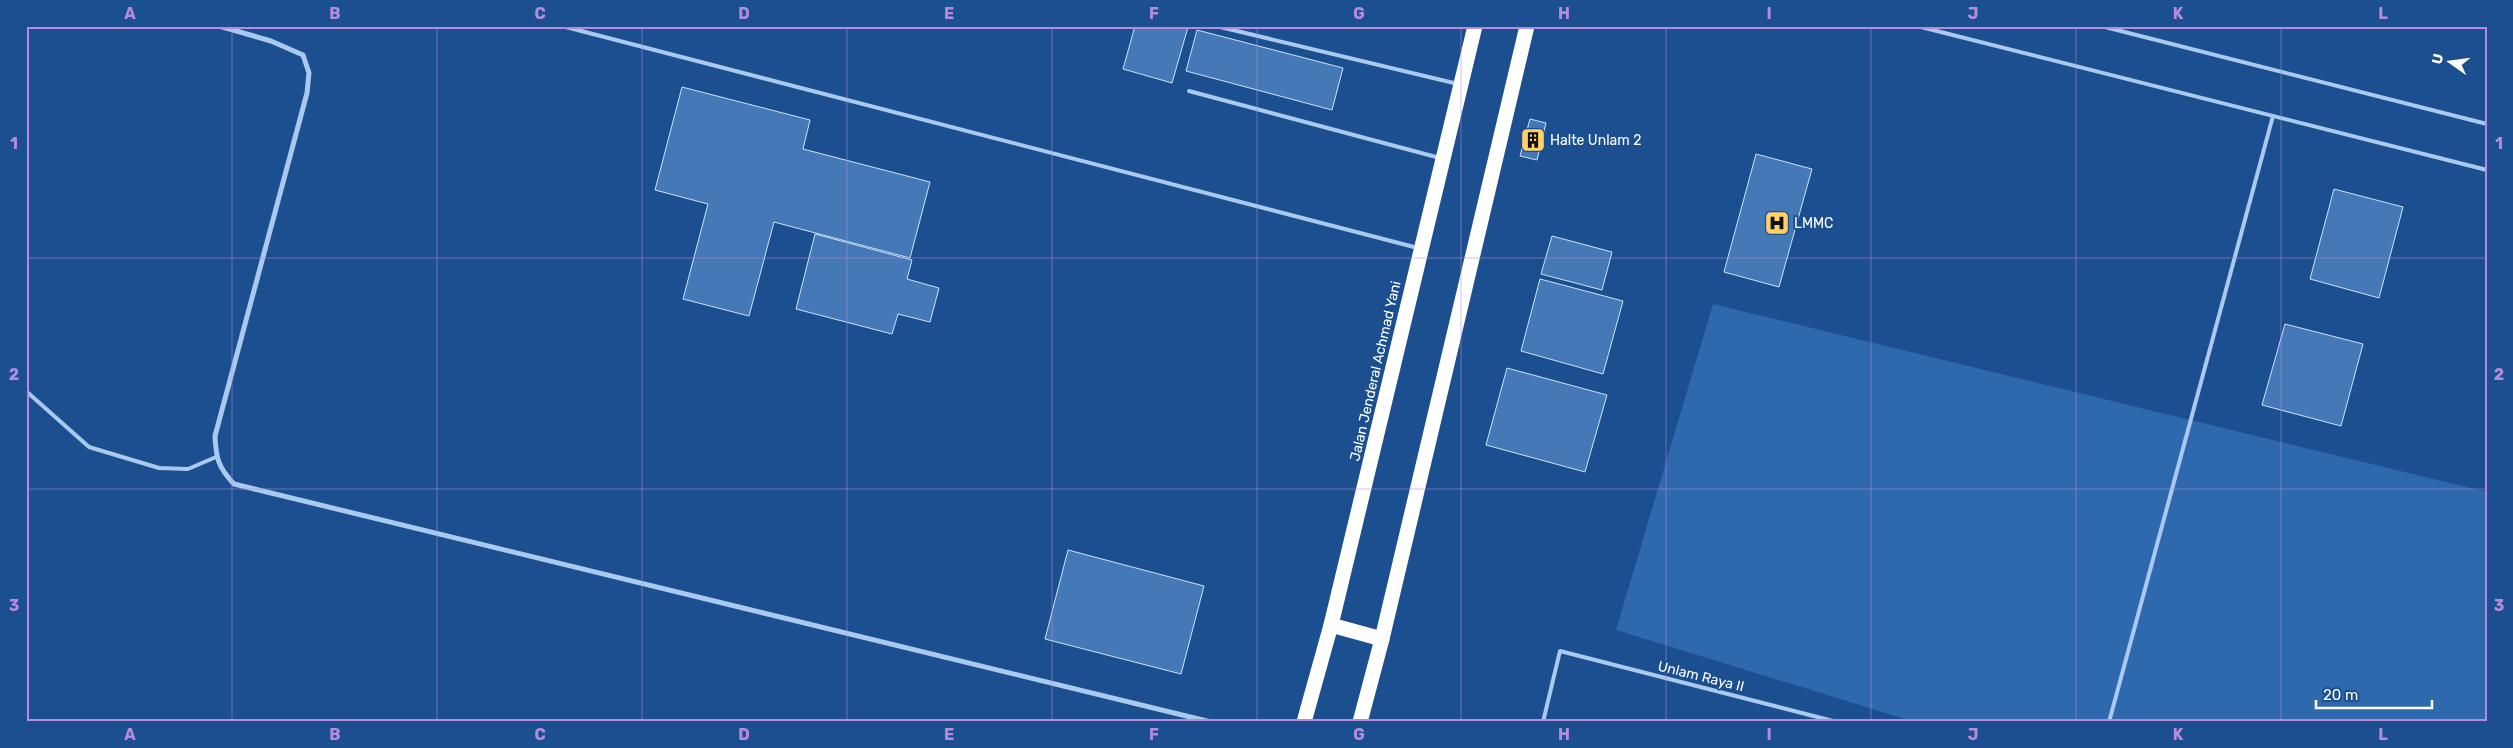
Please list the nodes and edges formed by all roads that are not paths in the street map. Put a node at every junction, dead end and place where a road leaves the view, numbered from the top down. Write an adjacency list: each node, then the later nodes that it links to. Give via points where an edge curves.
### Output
1 (220, 26): 16 (street, via 271,41 303,55 309,73 307,93 215,436)
2 (562, 26): 14 (lane)
3 (1216, 26): 8 (lane)
4 (1475, 26): 8 (highway, Jalan Jenderal Achmad Yani)
5 (1527, 26): 18 (highway)
6 (1917, 26): 10 (lane)
7 (2101, 26): 11 (lane)
8 (1460, 84): 12 (highway, Jalan Jenderal Achmad Yani)
9 (1189, 91): 12 (lane)
10 (2273, 116): 13 (lane); 24 (lane)
11 (2487, 124)
12 (1442, 158): 14 (highway, Jalan Jenderal Achmad Yani)
13 (2487, 170)
14 (1420, 249): 17 (highway, Jalan Jenderal Achmad Yani)
15 (26, 391): 16 (lane, via 88,447 160,468 188,469)
16 (216, 456): 19 (street, via 222,471 234,484)
17 (1331, 625): 18 (highway); 20 (highway, Jalan Jenderal Achmad Yani)
18 (1382, 639): 21 (highway)
19 (1211, 722)
20 (1304, 722)
21 (1360, 722)
22 (1543, 722): 23 (lane, Unlam Raya II, via 1560,651)
23 (1837, 722)
24 (2109, 722)

